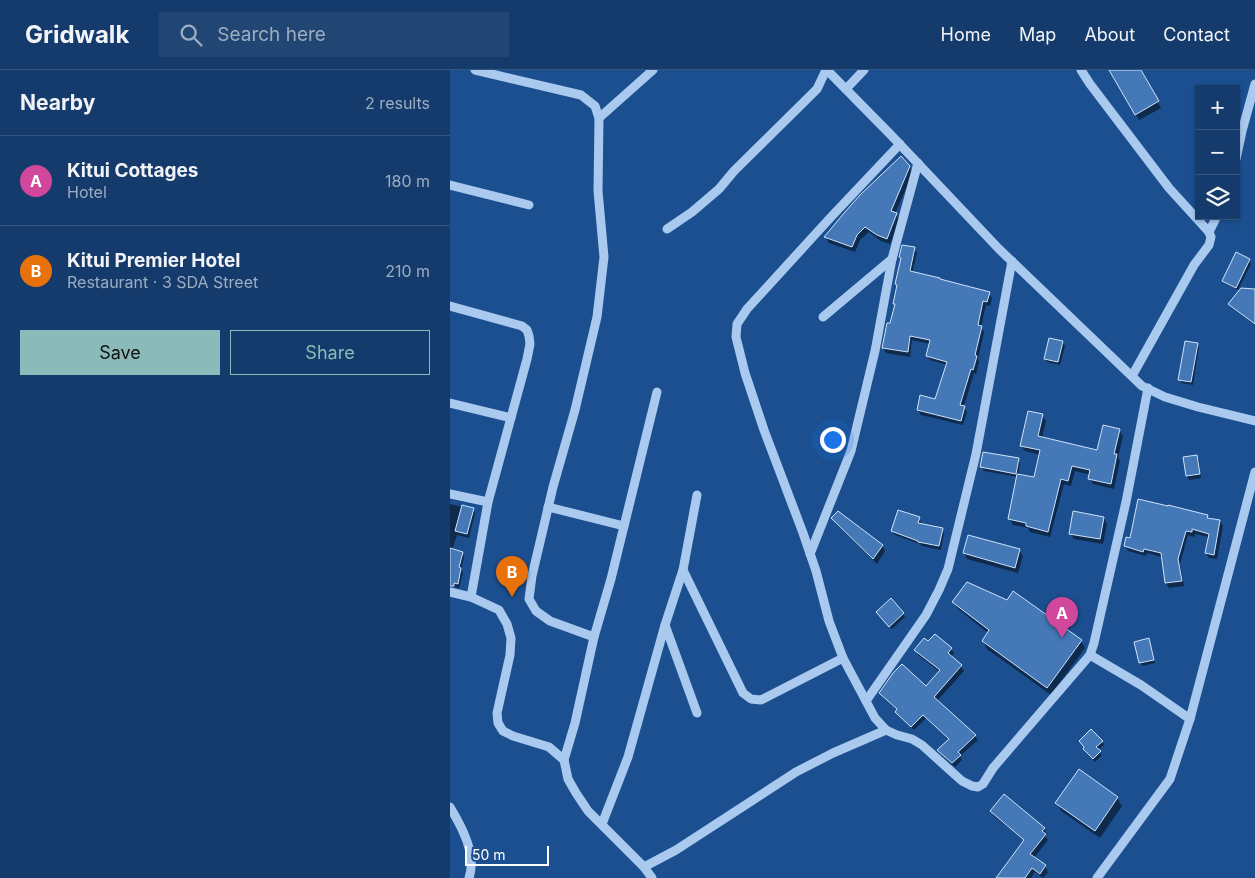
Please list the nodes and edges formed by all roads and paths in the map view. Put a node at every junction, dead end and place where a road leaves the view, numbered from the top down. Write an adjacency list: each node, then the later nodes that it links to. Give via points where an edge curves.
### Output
1 (475, 70): 8 (street, via 580,95 595,106)
2 (653, 70): 8 (street)
3 (826, 70): 7 (street); 15 (street, via 817,89 718,189)
4 (864, 70): 7 (street)
5 (1081, 70): 16 (street, via 1169,188)
6 (1255, 84): 9 (street)
7 (846, 90): 10 (street)
8 (599, 118): 31 (street, via 598,192 604,257 597,317 576,410)
9 (1240, 140)
10 (900, 144): 11 (street); 33 (street, via 747,309 737,324 736,337 745,373)
11 (918, 163): 17 (street); 18 (street)
12 (450, 185): 13 (street)
13 (529, 205)
14 (1215, 220): 16 (street)
15 (667, 229)
16 (1209, 232): 21 (street, via 1209,245 1194,265)
17 (892, 260): 20 (street); 33 (street, via 875,351 851,450)
18 (1012, 262): 21 (street); 41 (street, via 976,454 948,569 926,615)
19 (450, 306): 25 (street, via 527,330 530,344)
20 (823, 317)
21 (1132, 376): 22 (street)
22 (1148, 388): 26 (street, via 1165,397); 39 (street, via 1126,502)
23 (657, 392): 32 (street)
24 (450, 403): 25 (street)
25 (512, 418): 30 (street)
26 (1255, 421)
27 (1255, 472): 43 (street)
28 (450, 494): 30 (street)
29 (697, 495): 34 (street)
30 (488, 502): 36 (street)
31 (548, 507): 32 (street); 38 (street, via 529,599 536,611 550,622)
32 (624, 526): 38 (street)
33 (810, 554): 40 (street)
34 (683, 570): 37 (street); 40 (street, via 743,693 751,699 761,700)
35 (450, 592): 36 (street)
36 (471, 597): 45 (street, via 500,610 511,638 497,713 498,723 503,731 549,747)
37 (665, 625): 42 (street); 47 (street, via 628,757)
38 (594, 637): 45 (street)
39 (1090, 655): 43 (street); 44 (street, via 978,787 962,781 922,744)
40 (843, 658): 41 (street)
41 (866, 701): 44 (street)
42 (697, 713)
43 (1190, 719): 51 (street, via 1170,780)
44 (886, 730): 48 (street, via 796,772 676,850)
45 (564, 760): 47 (street, via 568,779 576,793)
46 (450, 808): 49 (street, via 466,838 471,862)
47 (602, 824): 48 (street)
48 (644, 867): 50 (street)
49 (469, 878)
50 (652, 878)
51 (1097, 878)

